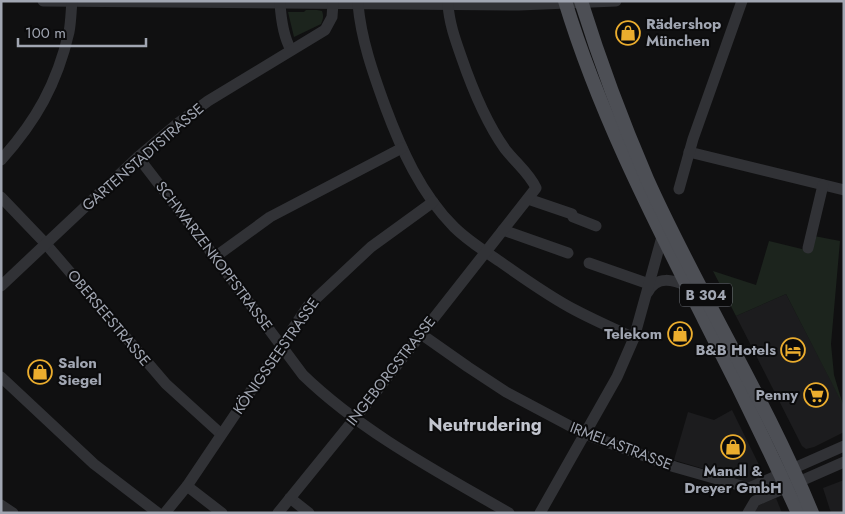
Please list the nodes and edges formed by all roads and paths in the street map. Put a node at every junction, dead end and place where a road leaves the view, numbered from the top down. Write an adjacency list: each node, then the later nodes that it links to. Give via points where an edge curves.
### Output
1 (43, 1): 2 (street)
2 (72, 1): 7 (street); 16 (street, via 69,30 54,79 24,134)
3 (616, 1): 6 (street)
4 (742, 1): 14 (street)
5 (565, 2): 6 (street); 9 (street); 25 (main road, B 304, via 620,149)
6 (582, 2): 45 (main road, B 304, via 622,120 648,180 778,434)
7 (280, 3): 8 (street); 12 (street)
8 (332, 3): 10 (street); 12 (street, GARTENSTADTSTRASSE, via 332,17 325,30)
9 (494, 3): 11 (street)
10 (358, 4): 11 (street); 13 (street, via 370,62)
11 (448, 4): 21 (street, INGEBORGSTRASSE, via 455,38 483,111 506,149 536,186)
12 (291, 50): 15 (street, GARTENSTADTSTRASSE, via 208,101)
13 (402, 148): 22 (street); 30 (street, via 270,217)
14 (689, 152): 17 (street); 18 (street)
15 (138, 157): 26 (street, GARTENSTADTSTRASSE); 30 (street, SCHWARZENKOPFSTRASSE)
16 (1, 160)
17 (823, 184): 19 (street); 27 (street)
18 (679, 189)
19 (844, 190)
20 (1, 197): 26 (street, OBERSEESTRASSE)
21 (528, 199): 23 (street); 24 (street, INGEBORGSTRASSE)
22 (433, 202): 28 (street, via 454,227); 38 (street, KÖNIGSSEESTRASSE, via 402,222 327,287 308,306)
23 (596, 226)
24 (504, 230): 28 (street, INGEBORGSTRASSE); 29 (street)
25 (662, 237): 32 (street); 34 (main road, B 304)
26 (46, 243): 33 (street, GARTENSTADTSTRASSE); 41 (street, OBERSEESTRASSE, via 166,384)
27 (808, 248)
28 (486, 252): 36 (street, INGEBORGSTRASSE); 37 (street, via 574,310)
29 (568, 253)
30 (215, 257): 38 (street, SCHWARZENKOPFSTRASSE)
31 (589, 263): 32 (street)
32 (650, 284): 35 (street)
33 (1, 286)
34 (688, 286): 35 (street, via 661,280); 45 (main road, B 304)
35 (646, 296): 37 (street)
36 (421, 334): 40 (street, INGEBORGSTRASSE); 42 (street, IRMELASTRASSE, via 506,392)
37 (634, 338): 42 (street, via 617,377)
38 (281, 346): 40 (street, SCHWARZENKOPFSTRASSE, via 303,375); 41 (street, KÖNIGSSEESTRASSE)
39 (1, 377): 51 (street, via 94,464)
40 (354, 417): 48 (street, INGEBORGSTRASSE); 56 (street, SCHWARZENKOPFSTRASSE, via 442,475)
41 (221, 434): 47 (street, KÖNIGSSEESTRASSE)
42 (585, 434): 45 (street, IRMELASTRASSE, via 675,467 749,488); 57 (street)
43 (844, 446): 45 (street, IRMELASTRASSE)
44 (844, 462): 46 (street)
45 (787, 471): 46 (main road, B 304)
46 (793, 484): 58 (street, via 755,501); 59 (main road, B 304); 60 (main road, B 304)
47 (187, 486): 52 (street, KÖNIGSSEESTRASSE); 53 (street)
48 (290, 498): 54 (street, INGEBORGSTRASSE); 55 (street)
49 (1, 504): 50 (street)
50 (13, 513)
51 (158, 513)
52 (165, 513)
53 (222, 513)
54 (278, 513)
55 (309, 513)
56 (509, 513)
57 (540, 513)
58 (748, 513)
59 (798, 513)
60 (812, 513)

